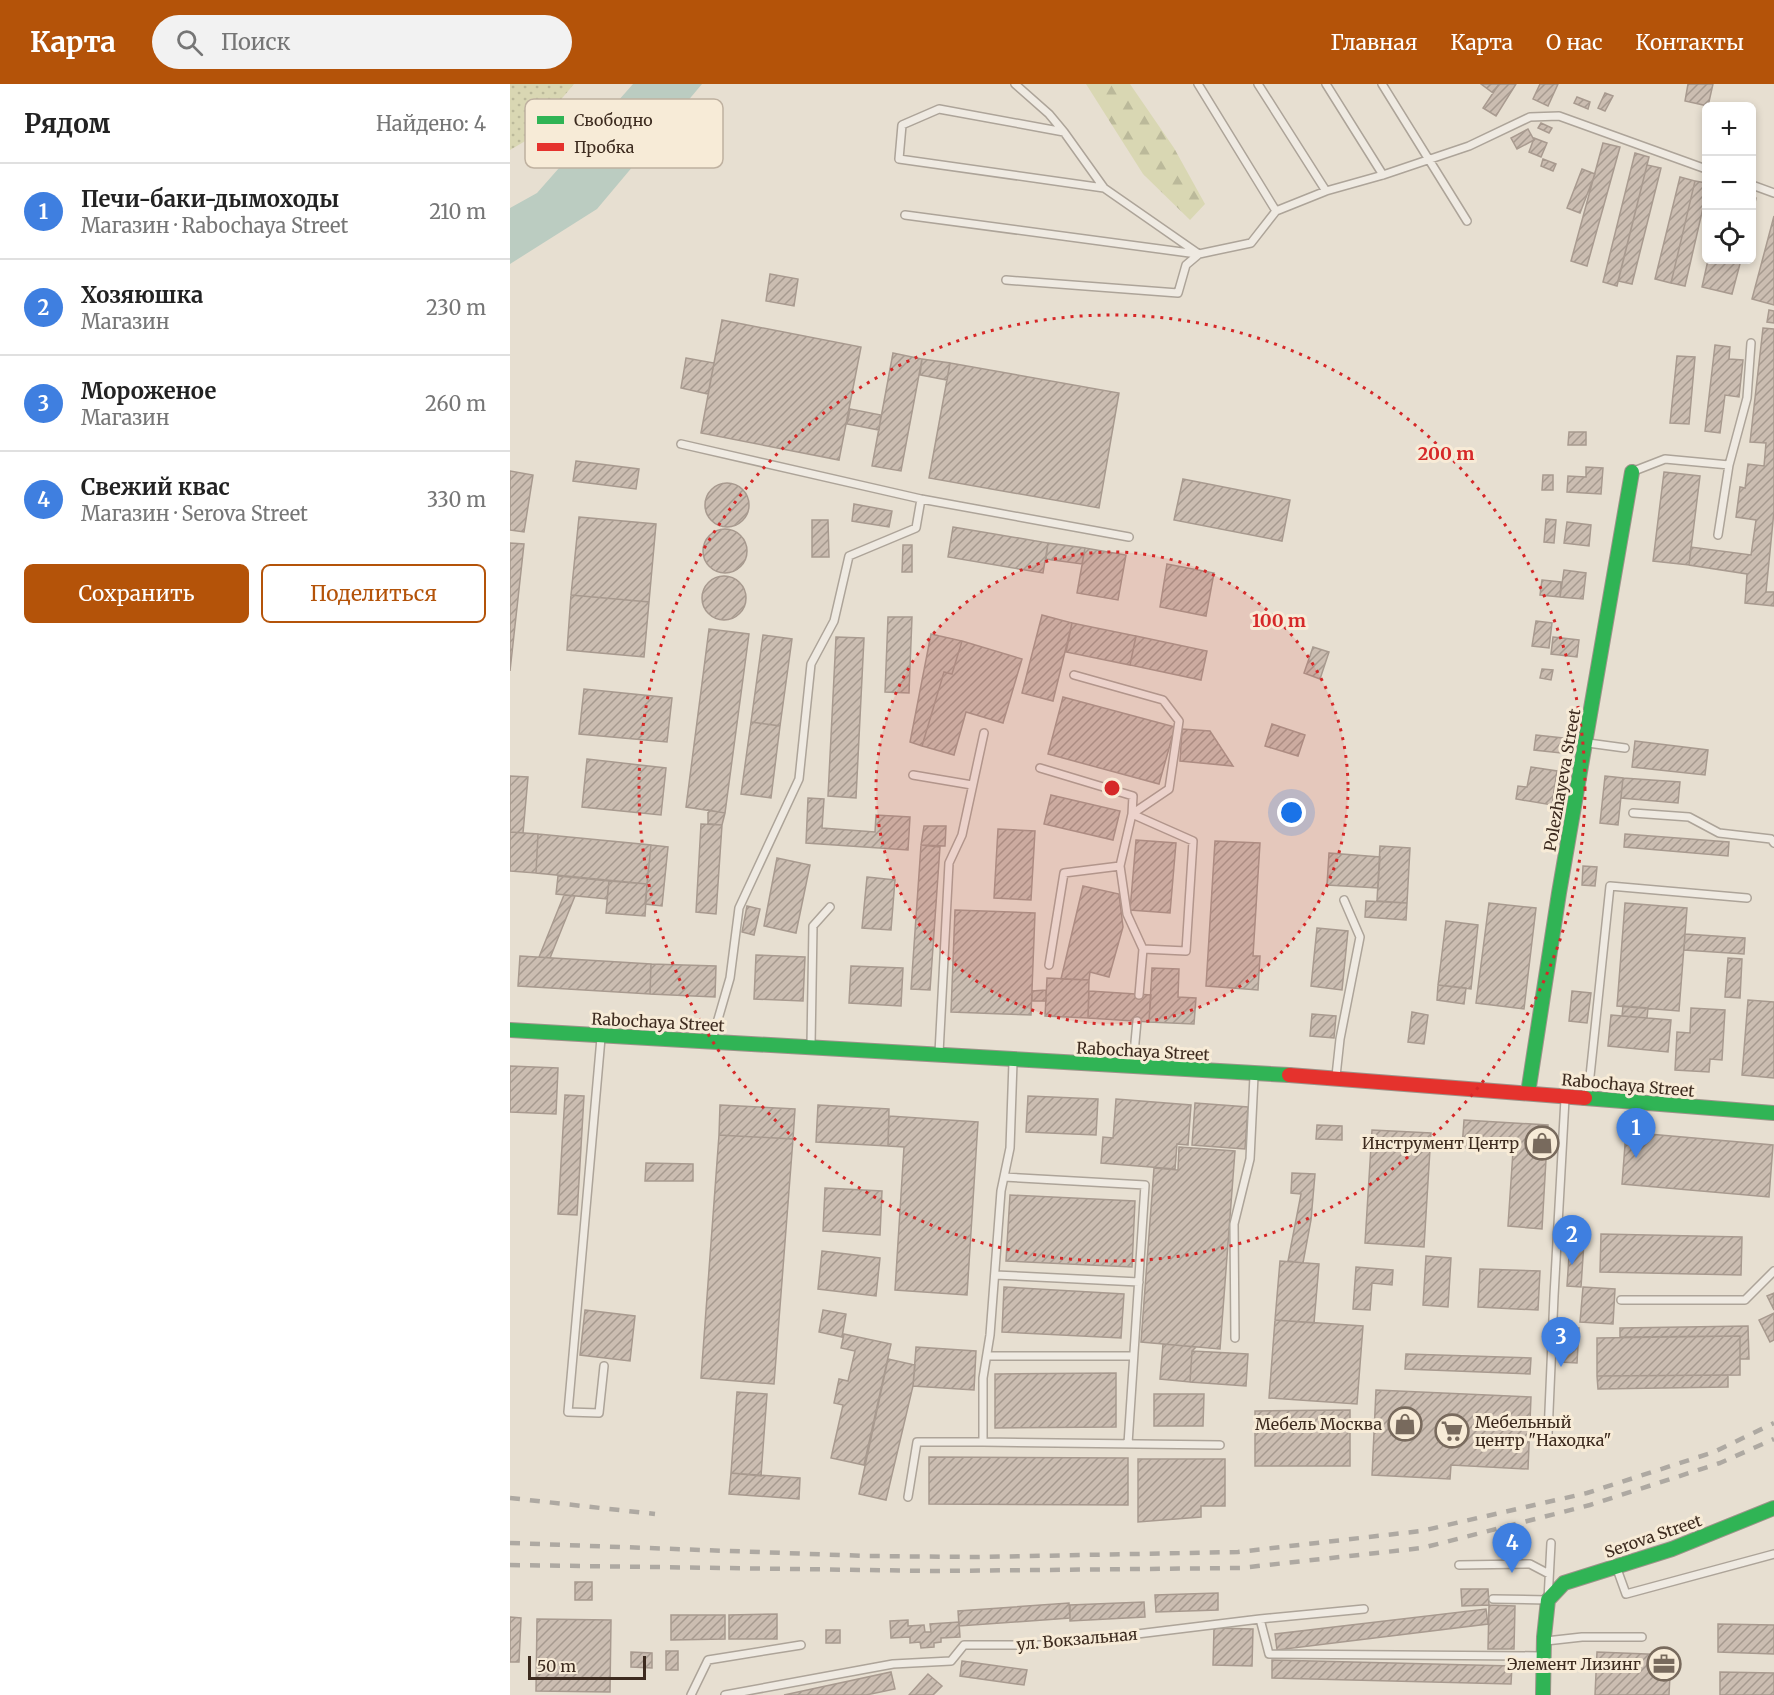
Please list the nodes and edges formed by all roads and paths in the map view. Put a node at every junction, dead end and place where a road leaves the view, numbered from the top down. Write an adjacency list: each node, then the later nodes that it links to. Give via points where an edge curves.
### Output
1 (1015, 84): 6 (lane)
2 (1198, 84): 14 (lane)
3 (1258, 84): 12 (lane)
4 (1326, 84): 9 (lane)
5 (1382, 84): 7 (lane)
6 (1064, 132): 11 (lane); 11 (lane, via 939,109 902,125 899,159)
7 (1430, 159): 8 (lane, via 1469,146 1530,117 1559,116); 9 (lane); 16 (lane)
8 (1702, 167)
9 (1383, 175): 12 (lane)
10 (1756, 186): 13 (lane)
11 (1104, 188): 17 (lane)
12 (1326, 191): 14 (lane)
13 (1774, 193)
14 (1276, 211): 17 (lane, via 1251,243)
15 (905, 215): 17 (lane)
16 (1467, 220)
17 (1199, 254): 18 (lane, via 1186,265 1178,293)
18 (1006, 280)
19 (1751, 344): 21 (lane, via 1747,398)
20 (681, 444): 23 (lane)
21 (1730, 465): 22 (lane, via 1665,459); 24 (lane)
22 (1632, 472): 28 (street, Polezhayeva Street)
23 (921, 499): 25 (lane); 46 (lane, via 916,528 849,556 834,621 811,664 799,779 739,908 730,978)
24 (1718, 535)
25 (1129, 537)
26 (1074, 675): 34 (lane, via 1163,700 1179,721 1169,789)
27 (984, 733): 32 (lane)
28 (1585, 743): 29 (lane); 53 (street, Polezhayeva Street)
29 (1625, 748)
30 (1040, 768): 34 (lane, via 1132,795)
31 (913, 775): 32 (lane)
32 (972, 785): 48 (lane, via 962,835 949,863)
33 (1633, 813): 35 (lane, via 1689,817 1719,833 1771,839)
34 (1132, 814): 36 (lane); 40 (lane, via 1193,841 1186,951)
35 (1774, 843)
36 (1120, 866): 40 (lane, via 1127,914); 41 (lane, via 1064,873)
37 (1747, 898): 55 (lane, via 1610,886)
38 (1344, 900): 52 (lane, via 1360,937)
39 (830, 907): 47 (lane, via 813,926)
40 (1143, 949): 42 (lane)
41 (1050, 965)
42 (1139, 994)
43 (1137, 1021): 50 (lane)
44 (510, 1030): 45 (street, Rabochaya Street)
45 (601, 1036): 46 (street, Rabochaya Street); 65 (lane, via 568,1412 599,1413)
46 (711, 1042): 47 (street, Rabochaya Street)
47 (810, 1048): 48 (street, Rabochaya Street)
48 (939, 1055): 49 (street, Rabochaya Street)
49 (1014, 1060): 50 (street, Rabochaya Street); 57 (lane, via 1010,1148)
50 (1132, 1066): 51 (street, Rabochaya Street)
51 (1254, 1074): 52 (street, Rabochaya Street); 62 (lane, via 1250,1159 1234,1224)
52 (1336, 1078): 53 (street, Rabochaya Street)
53 (1528, 1093): 54 (street, Rabochaya Street)
54 (1566, 1096): 55 (street, Rabochaya Street); 66 (lane)
55 (1588, 1098): 56 (street, Rabochaya Street)
56 (1774, 1113)
57 (1004, 1177): 59 (lane); 60 (lane, via 1145,1185)
58 (1774, 1271): 61 (lane, via 1745,1300)
59 (995, 1275): 60 (lane); 63 (lane)
60 (1139, 1282): 64 (lane)
61 (1621, 1300)
62 (1235, 1338)
63 (987, 1356): 64 (lane); 67 (lane)
64 (1133, 1356): 68 (lane)
65 (604, 1366)
66 (1548, 1434)
67 (983, 1442): 68 (lane); 70 (lane, via 917,1442)
68 (1128, 1444): 69 (lane)
69 (1220, 1444)
70 (908, 1497)
71 (1774, 1508): 75 (street, Serova Street, via 1672,1549)
72 (1551, 1543): 76 (lane)
73 (1774, 1554): 75 (lane, via 1626,1594)
74 (1458, 1565): 76 (lane, via 1530,1564)
75 (1616, 1566): 78 (street, Serova Street, via 1564,1583)
76 (1550, 1574): 78 (lane)
77 (1492, 1599): 78 (lane)
78 (1548, 1600): 82 (street)
79 (1364, 1609): 80 (lane)
80 (1260, 1618): 84 (lane, via 1269,1654); 86 (lane, ул. Вокзальная, via 1047,1645 963,1645 951,1661 892,1664)
81 (1642, 1637): 82 (lane)
82 (1544, 1641): 84 (street)
83 (801, 1645): 85 (lane, via 708,1660)
84 (1544, 1656): 87 (street)
85 (691, 1695)
86 (725, 1695)
87 (1543, 1695)

